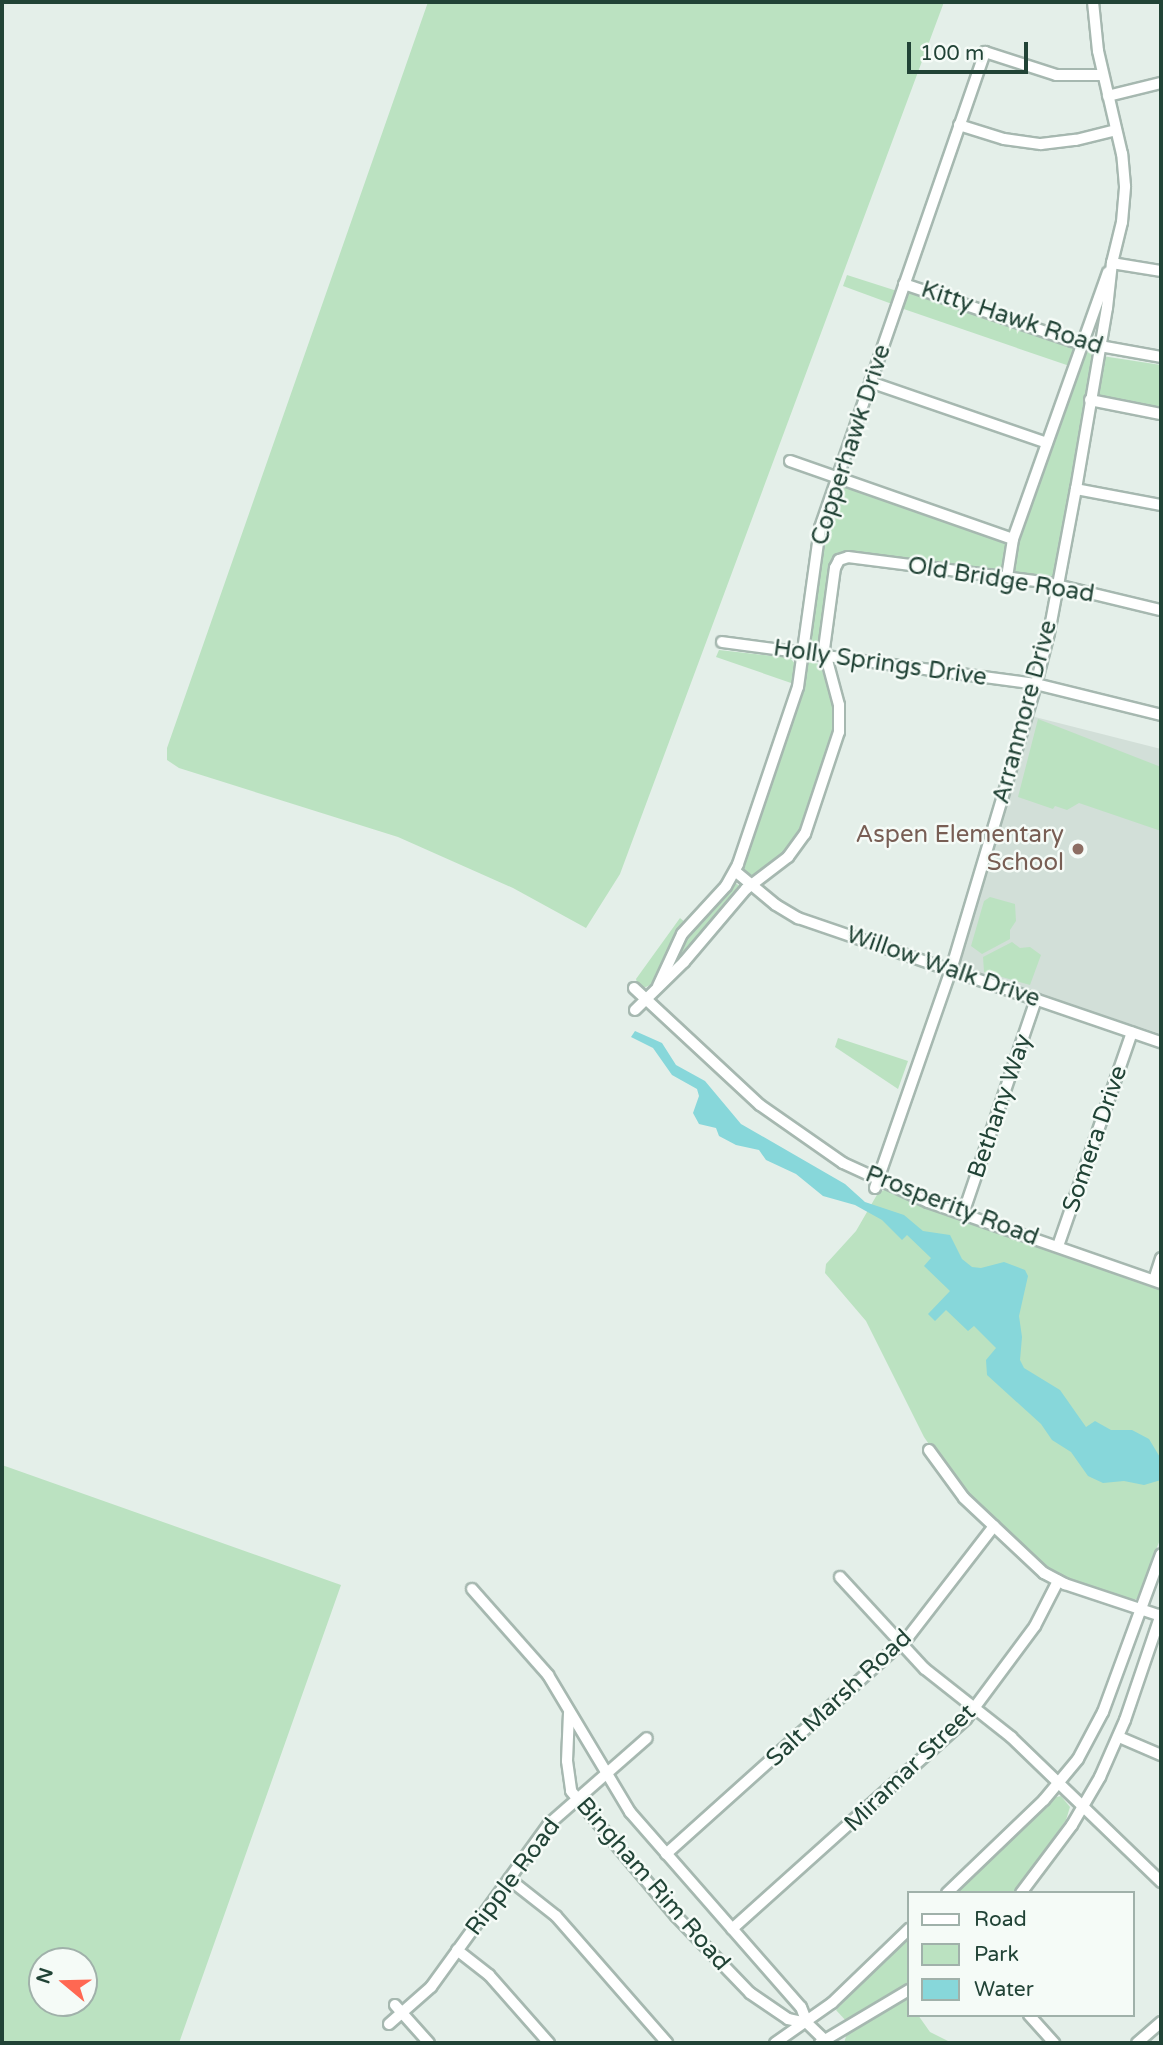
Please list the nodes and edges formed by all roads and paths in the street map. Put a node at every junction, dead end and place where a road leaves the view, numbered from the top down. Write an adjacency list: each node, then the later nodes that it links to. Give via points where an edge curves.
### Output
1 (1094, 2): 2 (street, Arranmore Drive)
2 (1103, 75): 4 (street, Arranmore Drive); 5 (street, Copperhawk Drive, via 1055,75 985,52)
3 (1161, 83): 4 (street)
4 (1108, 96): 6 (street, Arranmore Drive)
5 (959, 125): 6 (street, via 1041,144); 9 (street, Copperhawk Drive)
6 (1116, 130): 7 (street, Arranmore Drive, via 1125,186)
7 (1112, 263): 8 (street); 10 (street, Arranmore Drive); 11 (street, Arranmore Drive)
8 (1161, 271)
9 (904, 284): 10 (street, Kitty Hawk Road); 13 (street, Copperhawk Drive)
10 (1081, 344): 11 (street, Kitty Hawk Road); 16 (street, Arranmore Drive)
11 (1100, 348): 12 (street, Kitty Hawk Road); 14 (street, Arranmore Drive)
12 (1161, 357)
13 (870, 382): 16 (street); 18 (street, Copperhawk Drive)
14 (1090, 400): 15 (street); 19 (street, Arranmore Drive)
15 (1161, 414)
16 (1047, 443): 21 (street, Arranmore Drive)
17 (790, 461): 18 (street)
18 (837, 478): 21 (street); 27 (street, Copperhawk Drive, via 816,543)
19 (1076, 489): 20 (street); 24 (street, Arranmore Drive)
20 (1161, 505)
21 (1013, 539): 23 (street, Arranmore Drive)
22 (839, 560): 23 (street, Old Bridge Road, via 848,557); 28 (street, Copperhawk Drive)
23 (1007, 578): 24 (street, Old Bridge Road)
24 (1058, 585): 25 (street, Old Bridge Road); 29 (street, Arranmore Drive)
25 (1161, 610)
26 (722, 642): 27 (street, Holly Springs Drive)
27 (803, 653): 28 (street, Holly Springs Drive); 31 (street, Copperhawk Drive, via 796,693)
28 (824, 656): 29 (street, Holly Springs Drive); 32 (street, Copperhawk Drive, via 840,711 838,738 801,840 788,857)
29 (1036, 684): 30 (street, Holly Springs Drive); 33 (street, Arranmore Drive)
30 (1161, 715)
31 (735, 872): 32 (street, Willow Walk Drive); 34 (street, Copperhawk Drive, via 682,934)
32 (751, 884): 33 (street, Willow Walk Drive, via 798,918); 34 (street, Copperhawk Drive)
33 (951, 970): 37 (street, Willow Walk Drive); 41 (street, Arranmore Drive)
34 (658, 986): 36 (street, Copperhawk Drive)
35 (634, 988): 36 (street, Prosperity Road)
36 (645, 999): 38 (street, Copperhawk Drive); 41 (street, Prosperity Road, via 775,1117)
37 (1036, 999): 39 (street, Willow Walk Drive); 42 (street, Bethany Way)
38 (635, 1010)
39 (1132, 1032): 40 (street, Willow Walk Drive); 43 (street, Somera Drive)
40 (1161, 1042)
41 (876, 1184): 42 (street, Prosperity Road)
42 (963, 1214): 43 (street, Prosperity Road)
43 (1058, 1246): 45 (street, Prosperity Road)
44 (1161, 1258): 45 (street)
45 (1157, 1282)
46 (929, 1450): 47 (street)
47 (994, 1526): 50 (street); 54 (street, Salt Marsh Road)
48 (1161, 1554): 52 (street)
49 (840, 1577): 54 (street)
50 (1058, 1581): 52 (street); 56 (street, Miramar Street, via 1035,1626)
51 (472, 1589): 55 (street, Bingham Rim Road, via 538,1661)
52 (1140, 1609): 53 (street); 61 (street, via 1099,1721)
53 (1161, 1616): 57 (street)
54 (901, 1644): 56 (street); 64 (street, Salt Marsh Road)
55 (567, 1706): 60 (street, Bingham Rim Road); 62 (street, Bingham Rim Road, via 571,1726 568,1779)
56 (974, 1709): 61 (street); 69 (street, Miramar Street)
57 (1118, 1737): 59 (street); 63 (street)
58 (647, 1738): 60 (street, Ripple Road)
59 (1161, 1755)
60 (606, 1774): 62 (street, Ripple Road); 64 (street, Bingham Rim Road, via 630,1812)
61 (1060, 1783): 63 (street); 67 (street)
62 (578, 1798): 65 (street, Ripple Road, via 549,1824); 76 (street, Bingham Rim Road, via 676,1916 750,1993 788,2018)
63 (1084, 1805): 66 (street); 68 (street)
64 (666, 1854): 69 (street, Bingham Rim Road)
65 (509, 1879): 71 (street, Ripple Road); 81 (street, via 556,1916)
66 (1161, 1882)
67 (949, 1891)
68 (1022, 1891)
69 (732, 1929): 76 (street, Bingham Rim Road, via 801,2007)
70 (908, 1930): 76 (street)
71 (457, 1950): 73 (street, Ripple Road, via 425,1994); 80 (street, via 489,1975)
72 (908, 1991): 78 (street)
73 (399, 2009): 77 (street, Ripple Road); 79 (street)
74 (1031, 2017): 83 (street)
75 (1161, 2022): 84 (street)
76 (807, 2023): 78 (street, Bingham Rim Road); 82 (street)
77 (389, 2024)
78 (825, 2042)
79 (429, 2043)
80 (549, 2043)
81 (667, 2043)
82 (775, 2043)
83 (1054, 2043)
84 (1137, 2043)

